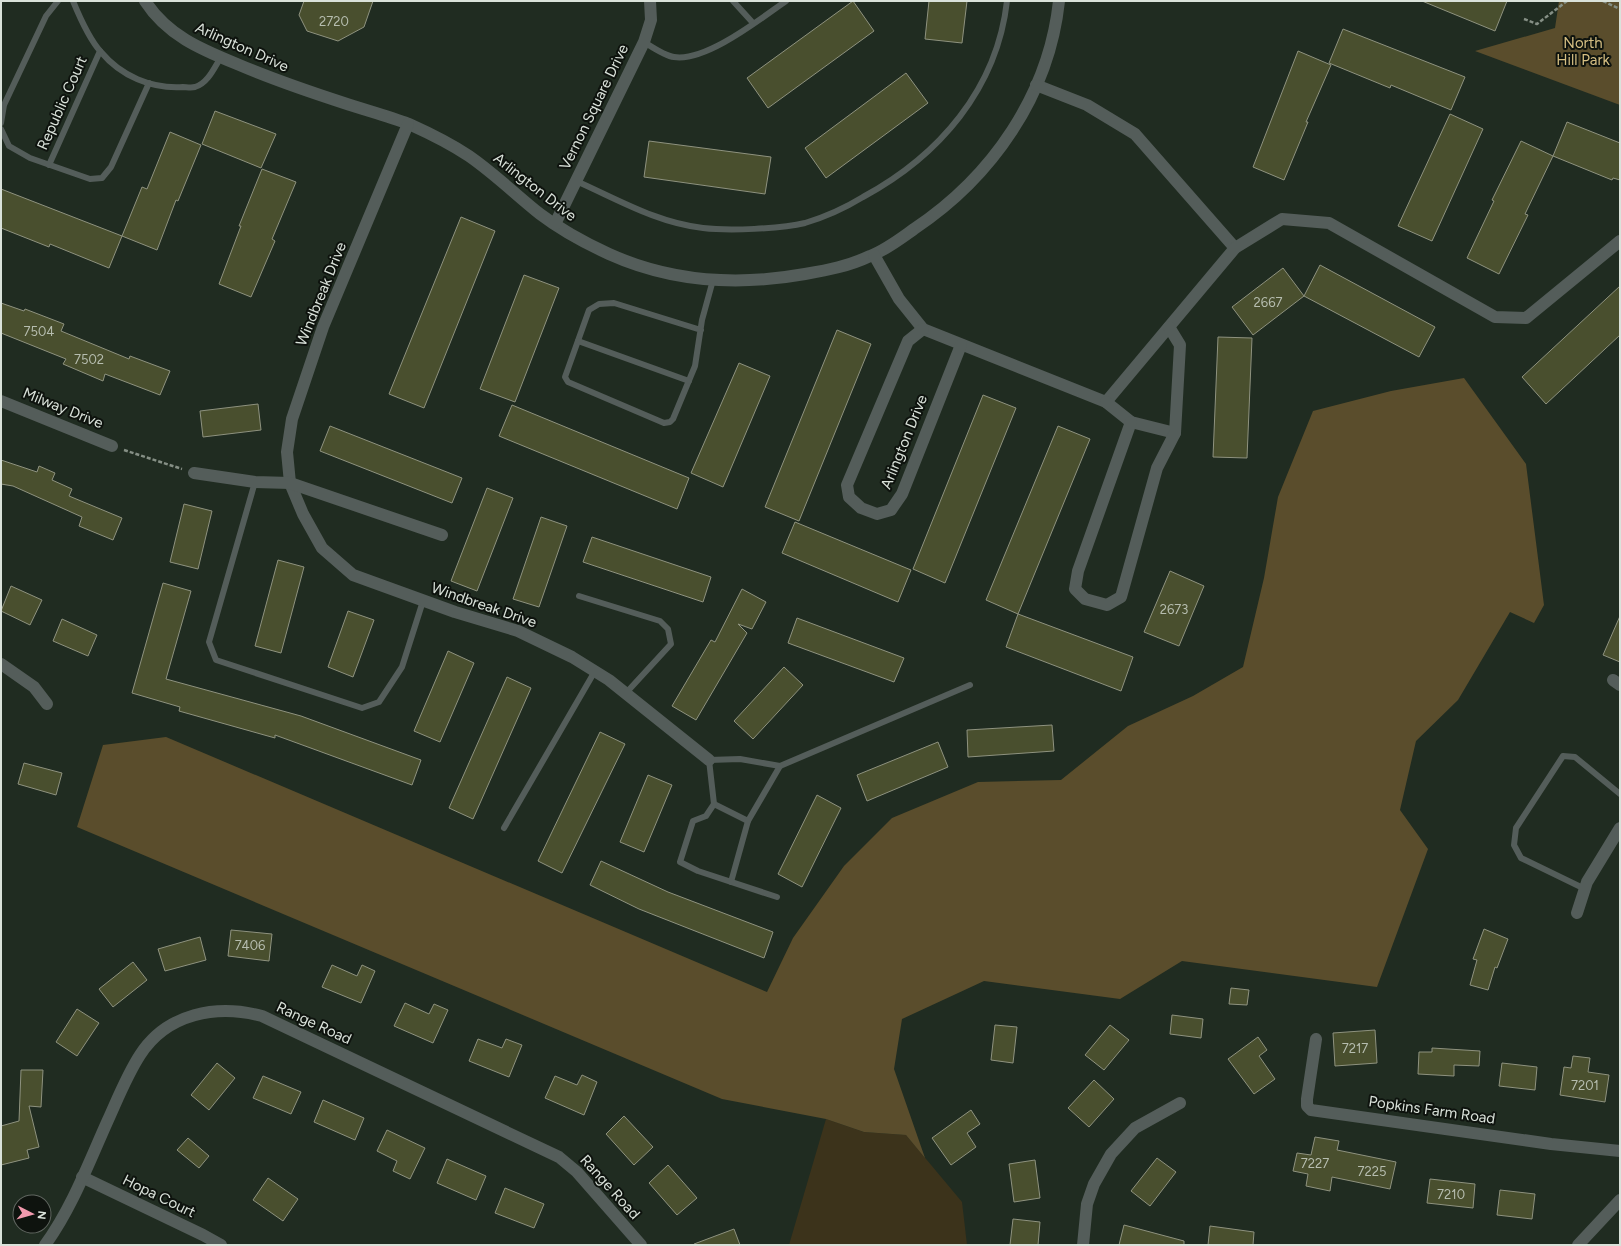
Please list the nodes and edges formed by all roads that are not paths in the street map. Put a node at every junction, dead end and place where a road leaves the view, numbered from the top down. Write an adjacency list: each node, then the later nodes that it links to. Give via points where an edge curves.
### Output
1 (58, 1): 15 (lane, via 46,16 4,105)
2 (73, 1): 11 (lane, Republic Court)
3 (145, 1): 12 (street, Arlington Drive, via 175,35 195,47)
4 (650, 1): 10 (street, Vernon Square Drive, via 651,20)
5 (733, 1): 9 (lane)
6 (786, 1): 9 (lane)
7 (1007, 1): 19 (lane, via 996,51 982,82 946,135 921,159 883,186 828,215 804,223 755,229 702,228 638,211)
8 (1059, 1): 14 (street, Arlington Drive, via 1052,41)
9 (753, 24): 10 (lane, via 731,39 695,55 673,58)
10 (644, 42): 19 (street, Vernon Square Drive)
11 (100, 51): 13 (lane, Republic Court, via 116,67 142,82); 18 (lane, Republic Court)
12 (221, 57): 13 (lane, Republic Court, via 207,78 195,87 175,88); 16 (street, Arlington Drive, via 289,86)
13 (149, 83): 18 (lane, Republic Court, via 111,167 102,178 90,179)
14 (1036, 86): 22 (street, via 1087,105 1135,134); 23 (street, Arlington Drive, via 1008,138 972,182 931,218)
15 (1, 123)
16 (408, 124): 20 (street, Arlington Drive, via 470,156); 38 (street, Windbreak Drive, via 323,327 292,419 287,452)
17 (1, 129): 18 (lane, Republic Court, via 9,146)
18 (49, 165)
19 (576, 181): 20 (street, Vernon Square Drive)
20 (555, 224): 24 (street, Arlington Drive, via 610,255 672,275)
21 (1620, 241): 22 (street, via 1526,318 1495,317 1329,223 1282,219)
22 (1235, 248): 25 (street)
23 (874, 255): 24 (street, Arlington Drive, via 842,267 780,279); 26 (street, via 899,299)
24 (713, 280): 27 (lane)
25 (1169, 327): 32 (street); 34 (street, via 1180,345)
26 (923, 329): 29 (street); 29 (street, Arlington Drive, via 908,342 847,485 849,497 861,508 877,514 891,510 902,494)
27 (701, 330): 28 (lane, via 614,303 599,304 589,310); 30 (lane, via 695,366)
28 (578, 341): 30 (lane); 30 (lane, via 565,377 568,382 664,423 673,419)
29 (961, 345): 32 (street)
30 (689, 381)
31 (1, 401): 35 (street, Milway Drive)
32 (1106, 402): 33 (street)
33 (1131, 422): 34 (street); 34 (street, via 1078,571 1075,589 1085,599 1107,605 1121,597 1157,468)
34 (1175, 433)
35 (112, 446)
36 (194, 473): 37 (street)
37 (254, 482): 38 (street); 41 (lane, via 209,642 216,660 362,708 379,702 402,667)
38 (290, 483): 39 (street); 41 (street, Windbreak Drive, via 302,514 322,548 353,575)
39 (442, 535)
40 (579, 596): 45 (lane, via 660,621 668,629 671,644)
41 (423, 601): 43 (street, Windbreak Drive, via 518,631)
42 (1, 664): 46 (street, via 34,687)
43 (595, 671): 45 (street, Windbreak Drive); 52 (lane)
44 (970, 685): 48 (lane)
45 (626, 693): 47 (street, Windbreak Drive)
46 (47, 704)
47 (709, 760): 48 (lane, via 740,759); 50 (lane)
48 (780, 766): 51 (lane)
49 (1620, 794): 55 (lane, via 1575,757 1563,756 1516,828 1514,845 1521,858)
50 (714, 804): 51 (lane); 54 (lane, via 706,816 693,821 680,862)
51 (748, 821): 54 (lane)
52 (504, 828)
53 (1620, 828): 55 (street)
54 (731, 882): 56 (lane)
55 (1585, 889): 57 (street)
56 (777, 897)
57 (1577, 913)
58 (1316, 1039): 60 (street, Popkins Farm Road, via 1307,1100 1307,1106 1311,1110 1551,1144)
59 (1180, 1103): 66 (street, via 1135,1128 1104,1165 1087,1204)
60 (1620, 1151)
61 (82, 1177): 63 (street, Range Road); 64 (street, Hopa Court); 65 (street, Range Road, via 130,1072 146,1047 161,1032 182,1019 205,1012 235,1010 262,1016 559,1157 577,1172)
62 (1620, 1200): 67 (street)
63 (45, 1245)
64 (221, 1245)
65 (642, 1245)
66 (1083, 1245)
67 (1578, 1245)

